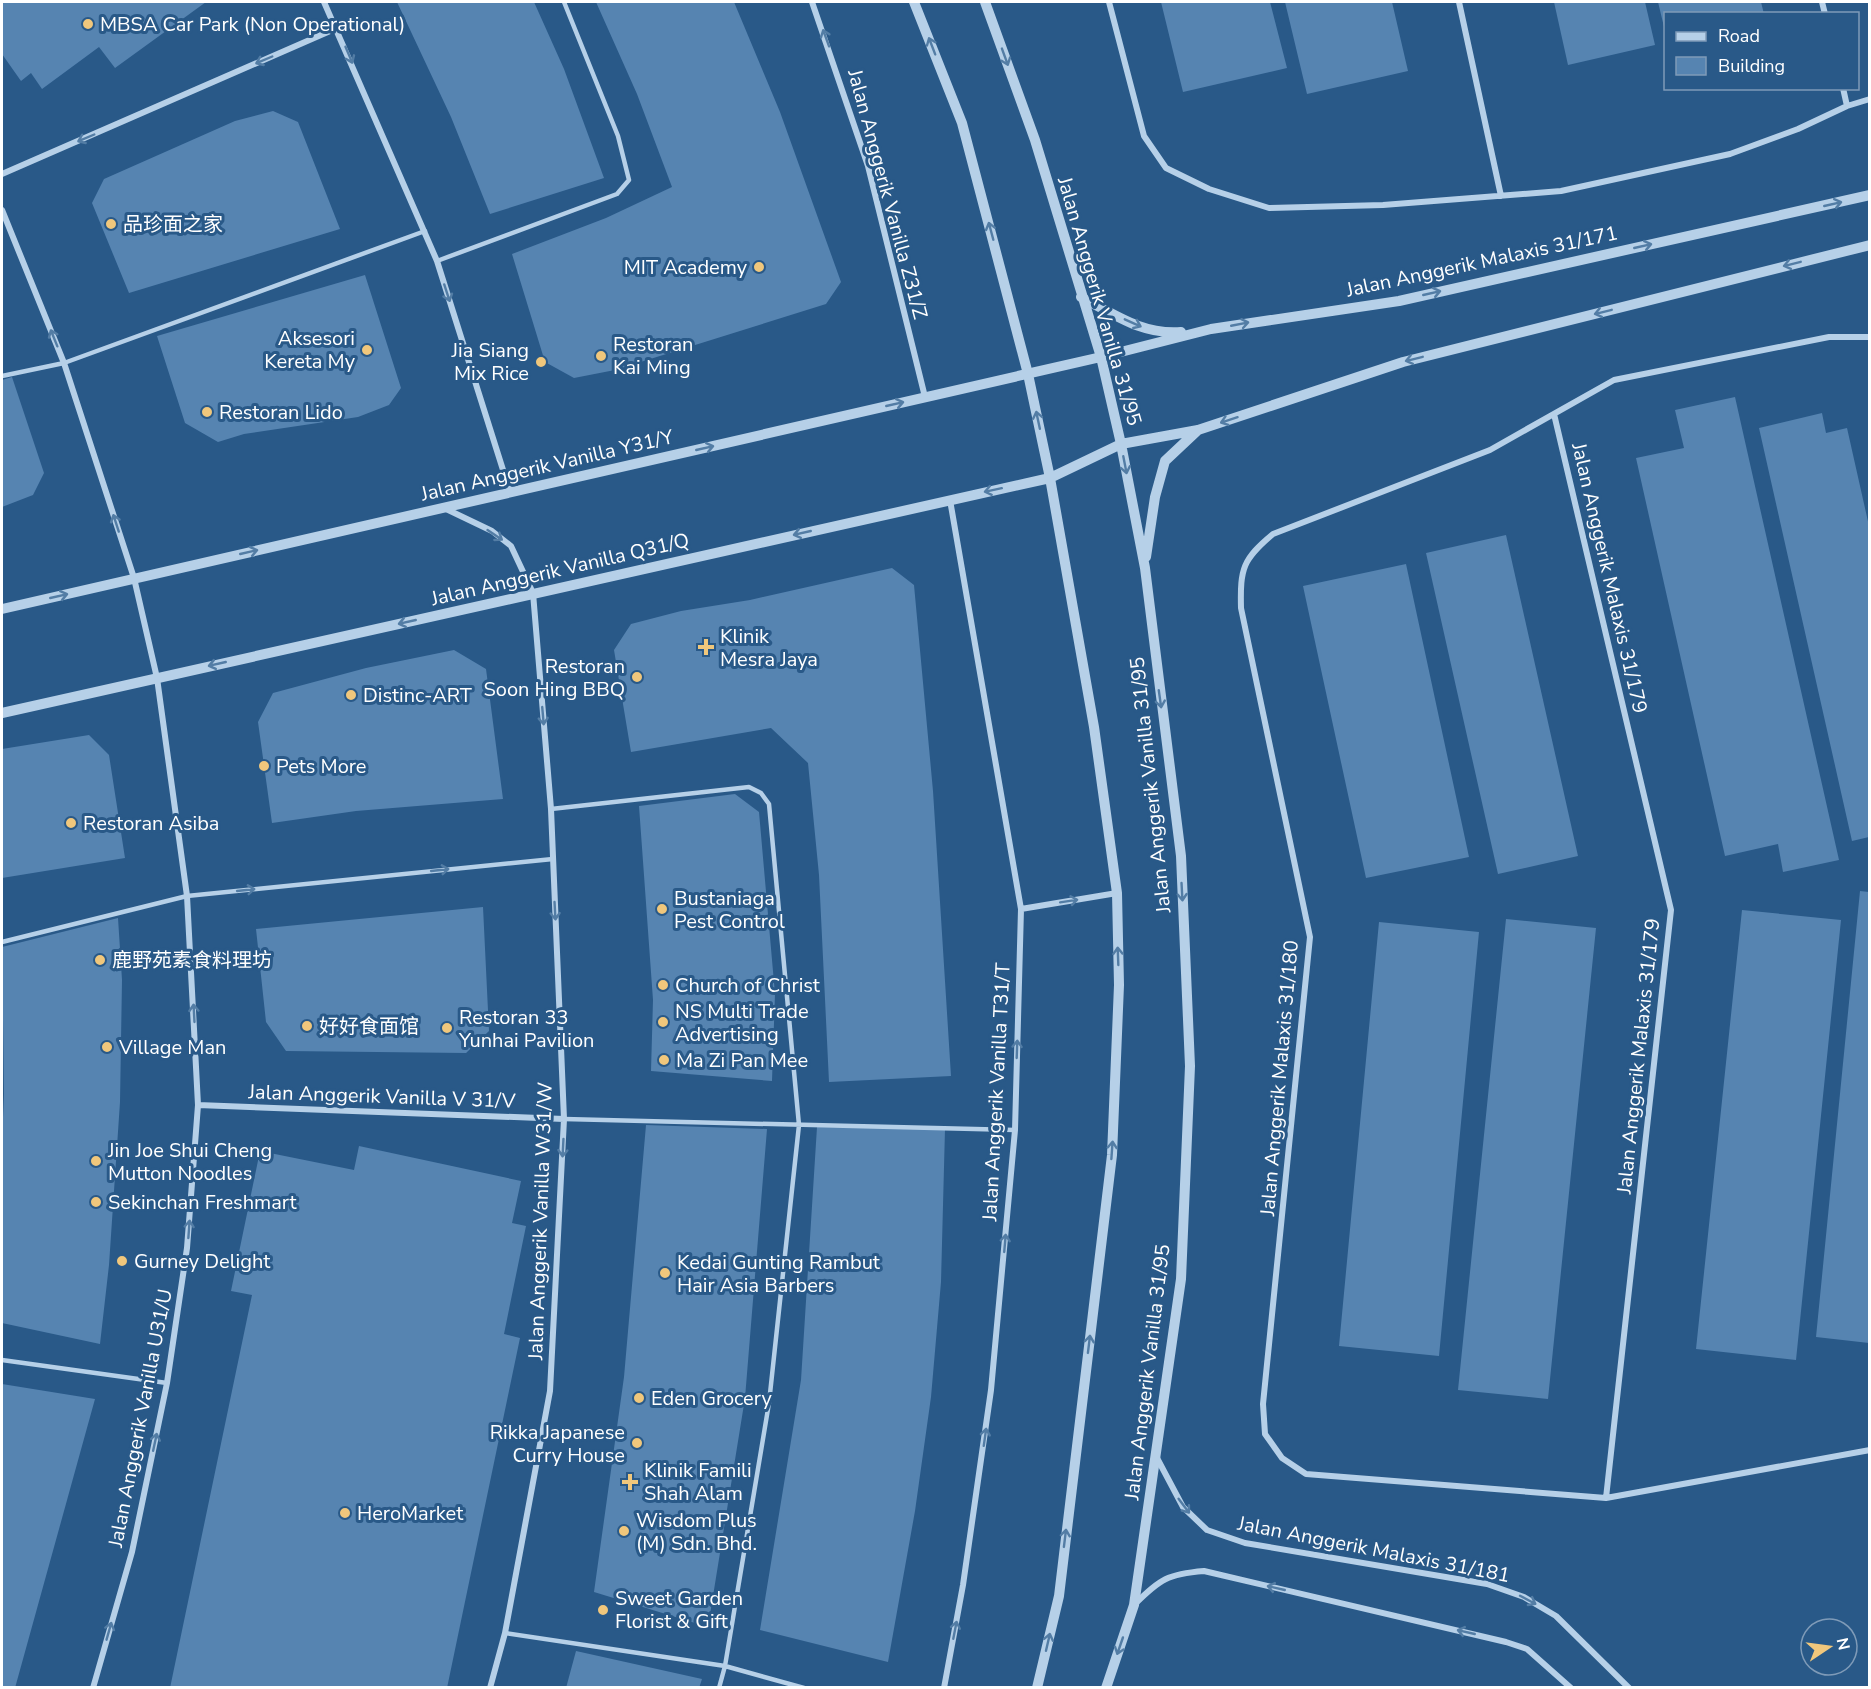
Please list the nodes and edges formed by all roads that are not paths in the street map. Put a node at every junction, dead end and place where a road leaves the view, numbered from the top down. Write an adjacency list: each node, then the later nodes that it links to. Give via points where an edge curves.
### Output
1 (324, 2): 8 (street)
2 (564, 2): 18 (lane, via 618,136 628,180 617,194)
3 (812, 2): 26 (street, Jalan Anggerik Vanilla Z31/Z, one-way to 3, via 868,166)
4 (914, 2): 24 (street, one-way to 4, via 962,123)
5 (985, 2): 19 (street, Jalan Anggerik Vanilla 31/95, one-way to 19, via 1035,140)
6 (1109, 2): 14 (street, via 1144,136 1166,168 1209,189 1269,208)
7 (1459, 2): 14 (street)
8 (337, 28): 12 (street, one-way to 12); 16 (street, one-way to 16)
9 (1843, 90): 11 (street)
10 (1869, 99): 11 (street)
11 (1847, 106): 14 (street, via 1730,154 1561,190)
12 (2, 174)
13 (1869, 195): 20 (street, Jalan Anggerik Malaxis 31/171, one-way to 13, via 1399,301)
14 (1501, 196)
15 (2, 210): 23 (street, Jalan Anggerik Vanilla U31/U, one-way to 15)
16 (424, 231): 18 (street); 23 (lane)
17 (1869, 245): 28 (street, one-way to 28, via 1403,362)
18 (437, 261): 31 (street, one-way to 31)
19 (1081, 297): 20 (street, one-way to 20, via 1137,326 1161,333); 22 (street, Jalan Anggerik Vanilla 31/95)
20 (1211, 329): 22 (street, Jalan Anggerik Malaxis 31/171)
21 (1869, 337): 27 (street, via 1829,337 1614,380)
22 (1101, 357): 24 (street, Jalan Anggerik Vanilla Y31/Y); 29 (street, Jalan Anggerik Vanilla 31/95)
23 (64, 363): 25 (lane); 35 (street, Jalan Anggerik Vanilla U31/U, one-way to 23)
24 (1028, 374): 26 (street, Jalan Anggerik Vanilla Y31/Y); 30 (street, one-way to 24)
25 (2, 376)
26 (926, 398): 31 (street, Jalan Anggerik Vanilla Y31/Y, one-way to 26)
27 (1554, 414): 54 (street, Jalan Anggerik Malaxis 31/179, via 1671,910); 54 (street, Jalan Anggerik Malaxis 31/180, via 1490,450 1274,534 1250,554 1240,582 1241,608 1310,937 1263,1404 1265,1434 1282,1458 1306,1474)
28 (1198, 430): 29 (street); 34 (street, via 1165,461 1155,497)
29 (1121, 444): 30 (street, Jalan Anggerik Vanilla Q31/Q); 34 (street, Jalan Anggerik Vanilla 31/95, one-way to 34)
30 (1050, 478): 32 (street, Jalan Anggerik Vanilla Q31/Q, one-way to 32); 42 (street, via 1094,727)
31 (510, 492): 33 (street, Jalan Anggerik Vanilla Y31/Y)
32 (950, 500): 36 (street, Jalan Anggerik Vanilla Q31/Q, one-way to 36); 44 (street, Jalan Anggerik Vanilla T31/T)
33 (444, 507): 35 (street, Jalan Anggerik Vanilla Y31/Y, one-way to 33); 36 (street, Jalan Anggerik Vanilla W31/W, one-way to 36, via 492,531 511,546)
34 (1145, 568): 53 (street, Jalan Anggerik Vanilla 31/95, one-way to 53, via 1181,856 1190,1066 1181,1279)
35 (134, 578): 37 (street, Jalan Anggerik Vanilla Y31/Y, one-way to 35); 38 (street, Jalan Anggerik Vanilla U31/U)
36 (533, 593): 38 (street, Jalan Anggerik Vanilla Q31/Q, one-way to 38); 40 (street, Jalan Anggerik Vanilla W31/W, one-way to 40)
37 (2, 609)
38 (157, 678): 39 (street, Jalan Anggerik Vanilla Q31/Q); 43 (street, Jalan Anggerik Vanilla U31/U)
39 (2, 713)
40 (551, 809): 41 (street, Jalan Anggerik Vanilla W31/W); 48 (lane, via 749,787 770,804)
41 (553, 859): 43 (lane, one-way to 41); 47 (street, Jalan Anggerik Vanilla W31/W, one-way to 47)
42 (1117, 893): 44 (street, one-way to 42); 63 (street, one-way to 42, via 1059,1596 1112,1155 1119,986)
43 (188, 896): 45 (lane); 46 (street, Jalan Anggerik Vanilla U31/U, one-way to 43)
44 (1021, 909): 49 (street, Jalan Anggerik Vanilla T31/T, one-way to 44)
45 (2, 942)
46 (198, 1105): 47 (street, Jalan Anggerik Vanilla V 31/V); 51 (street, Jalan Anggerik Vanilla U31/U, one-way to 46, via 187,1248)
47 (564, 1119): 48 (lane); 56 (street, Jalan Anggerik Vanilla W31/W, one-way to 56, via 550,1391)
48 (799, 1125): 49 (lane); 57 (lane, via 770,1403)
49 (1015, 1130): 62 (street, Jalan Anggerik Vanilla T31/T, one-way to 49, via 991,1390)
50 (2, 1360): 51 (lane)
51 (167, 1383): 58 (street, Jalan Anggerik Vanilla U31/U, one-way to 51, via 132,1552)
52 (1869, 1450): 54 (street, Jalan Anggerik Malaxis 31/180)
53 (1155, 1455): 55 (street, Jalan Anggerik Vanilla 31/95); 66 (street, Jalan Anggerik Malaxis 31/181, one-way to 66, via 1183,1507 1207,1530 1245,1543 1487,1584 1524,1597 1556,1616)
54 (1606, 1498)
55 (1134, 1605): 64 (street, Jalan Anggerik Vanilla 31/95, one-way to 64); 65 (street, one-way to 55, via 1527,1649 1506,1642 1204,1571 1180,1573 1156,1582)
56 (505, 1633): 57 (lane); 59 (street, Jalan Anggerik Vanilla W31/W)
57 (725, 1666): 60 (lane); 61 (lane)
58 (93, 1688)
59 (490, 1688)
60 (719, 1688)
61 (804, 1688)
62 (944, 1688)
63 (1037, 1688)
64 (1106, 1688)
65 (1571, 1688)
66 (1629, 1688)

